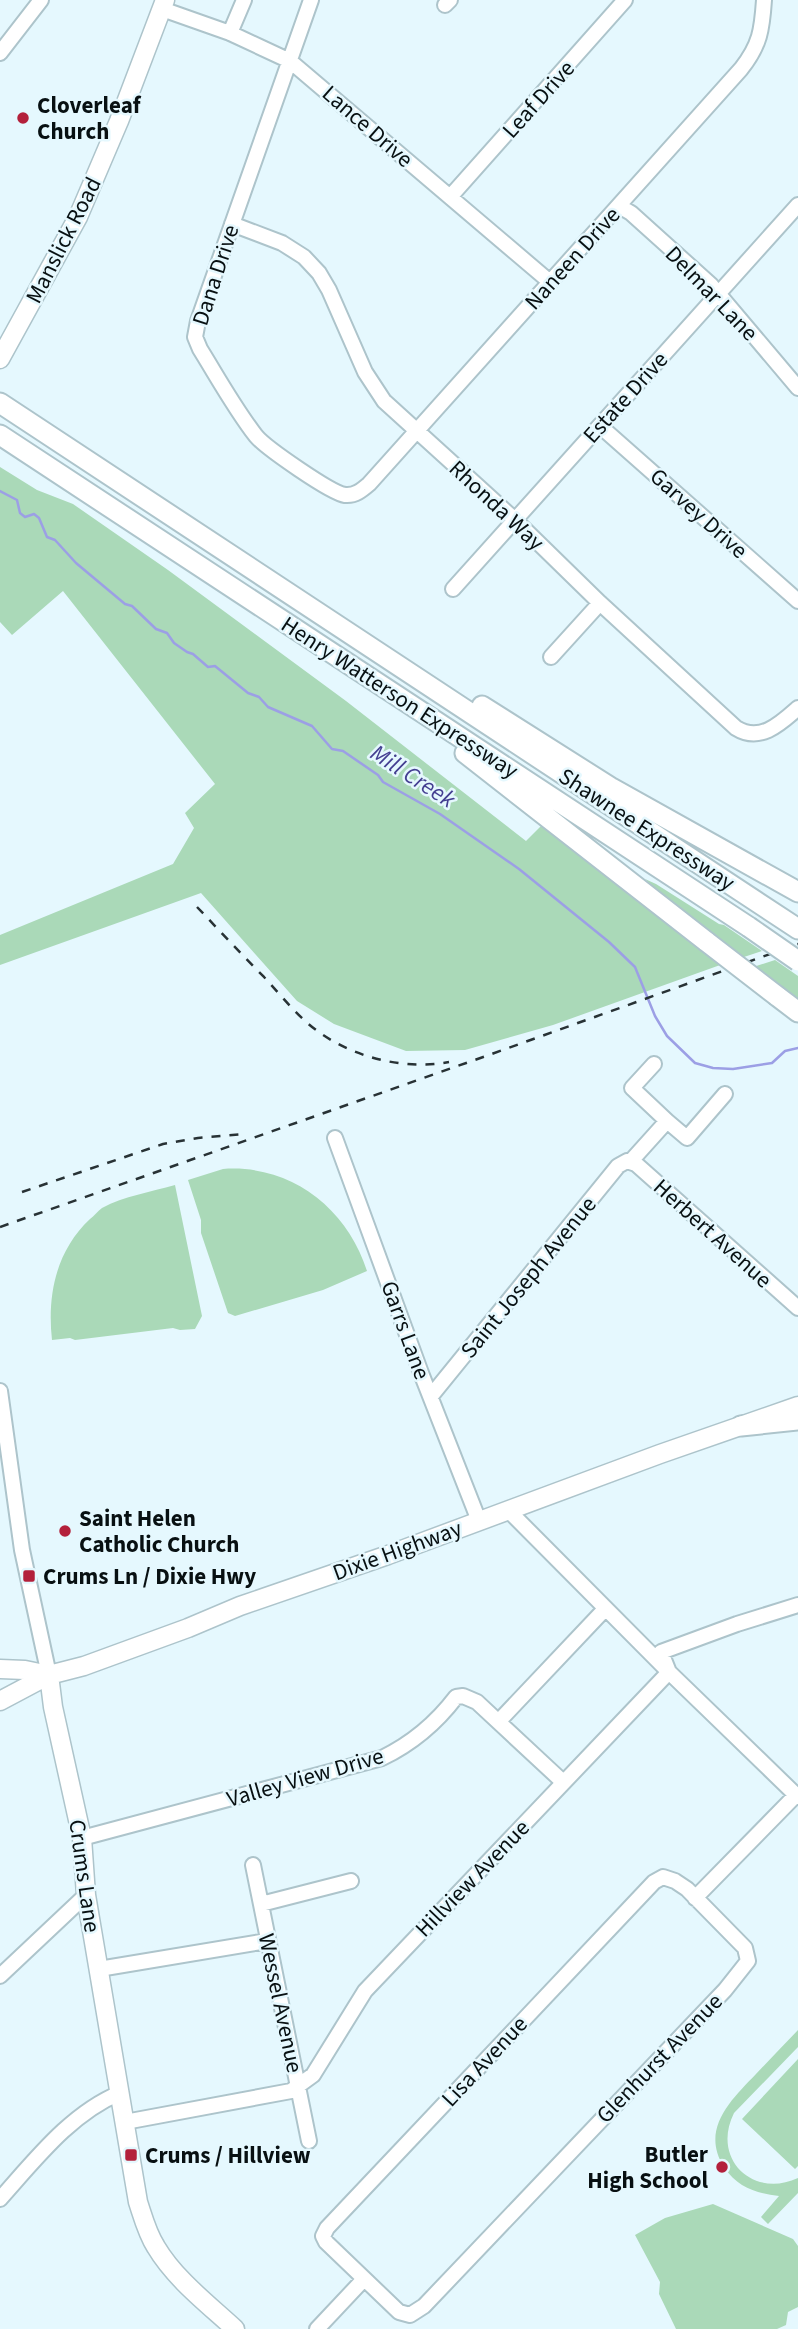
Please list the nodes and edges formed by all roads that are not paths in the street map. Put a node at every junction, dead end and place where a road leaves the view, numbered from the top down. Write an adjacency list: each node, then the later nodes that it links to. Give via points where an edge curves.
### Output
1 (41, 0): 8 (street)
2 (244, 0): 7 (street)
3 (311, 0): 9 (street, Dana Drive)
4 (625, 0): 10 (street, Leaf Drive)
5 (764, 0): 12 (street, Naneen Drive, via 761,35 750,58)
6 (164, 4): 7 (street, Lance Drive); 16 (main road, Manslick Road, via 78,217)
7 (230, 33): 9 (street, Lance Drive)
8 (0, 53)
9 (290, 61): 10 (street, Lance Drive); 13 (street, Dana Drive)
10 (450, 197): 14 (street, Lance Drive)
11 (798, 205): 15 (street, Estate Drive)
12 (619, 206): 14 (street, Naneen Drive); 15 (street, Delmar Lane)
13 (232, 224): 20 (street, Rhonda Way, via 282,243 314,267 333,298 370,383); 22 (street, Dana Drive, via 195,331 197,344 257,437 326,486)
14 (550, 282): 20 (street, Naneen Drive)
15 (719, 293): 17 (street, Delmar Lane); 19 (street, Estate Drive)
16 (1, 357)
17 (798, 388)
18 (0, 403): 28 (highway, Henry Watterson Expressway)
19 (600, 426): 23 (street, Estate Drive); 25 (street, Garvey Drive)
20 (416, 432): 22 (street, Naneen Drive, via 363,489); 23 (street, Rhonda Way)
21 (0, 435): 29 (highway, Henry Watterson Expressway)
22 (348, 495)
23 (515, 520): 24 (street, Estate Drive); 26 (street, Rhonda Way)
24 (453, 589)
25 (798, 601)
26 (600, 603): 27 (street); 30 (street, Rhonda Way, via 740,731 767,731)
27 (551, 657)
28 (391, 659): 31 (highway, via 453,689 610,787); 32 (highway, Shawnee Expressway)
29 (406, 702): 33 (highway, Henry Watterson Expressway, bridge); 34 (highway, bridge, via 456,747)
30 (798, 709)
31 (798, 892)
32 (798, 929)
33 (798, 961)
34 (798, 1012)
35 (654, 1064): 37 (street, via 632,1088)
36 (725, 1094): 37 (street, via 687,1138)
37 (667, 1121): 39 (street, Saint Joseph Avenue)
38 (335, 1138): 42 (street, Garrs Lane)
39 (629, 1161): 40 (street, Herbert Avenue); 42 (street, Saint Joseph Avenue, via 618,1166)
40 (798, 1308)
41 (0, 1391): 52 (street, Crums Lane, via 22,1550)
42 (431, 1396): 47 (street, Garrs Lane)
43 (798, 1406): 45 (main road, Dixie Highway)
44 (798, 1420): 45 (highway)
45 (741, 1426): 46 (main road, Dixie Highway)
46 (508, 1510): 47 (main road, Dixie Highway); 49 (street)
47 (479, 1521): 52 (main road, Dixie Highway)
48 (798, 1605): 51 (street, via 661,1652)
49 (605, 1609): 51 (street); 54 (street)
50 (0, 1669): 52 (main road)
51 (669, 1672): 55 (street, Hillview Avenue); 56 (street)
52 (49, 1675): 53 (main road, Dixie Highway); 57 (main road, Crums Lane)
53 (0, 1702)
54 (499, 1721): 55 (street, Valley View Drive); 57 (street, Valley View Drive, via 477,1702 456,1696 416,1738 382,1758)
55 (563, 1782): 66 (street, Hillview Avenue, via 365,1991 313,2075)
56 (797, 1796): 61 (street)
57 (82, 1838): 60 (main road, Crums Lane)
58 (253, 1865): 62 (street, Wessel Avenue)
59 (351, 1881): 62 (street)
60 (86, 1895): 64 (main road, Crums Lane); 65 (street)
61 (695, 1898): 71 (street, Lisa Avenue, via 668,1877 654,1882 330,2223 323,2234 326,2242); 71 (street, Glenhurst Avenue, via 747,1952 748,1961 725,1990 418,2312 400,2312)
62 (261, 1904): 63 (street, Wessel Avenue)
63 (267, 1941): 64 (street); 66 (street, Wessel Avenue)
64 (99, 1969): 67 (main road, Crums Lane)
65 (0, 1976)
66 (299, 2086): 68 (street); 69 (street, Wessel Avenue)
67 (120, 2093): 68 (main road, Crums Lane); 70 (street, via 80,2116)
68 (125, 2122): 72 (main road, Crums Lane, via 138,2202 151,2238 177,2274)
69 (309, 2141)
70 (0, 2199)
71 (364, 2278): 73 (street)
72 (235, 2329)
73 (317, 2329)

